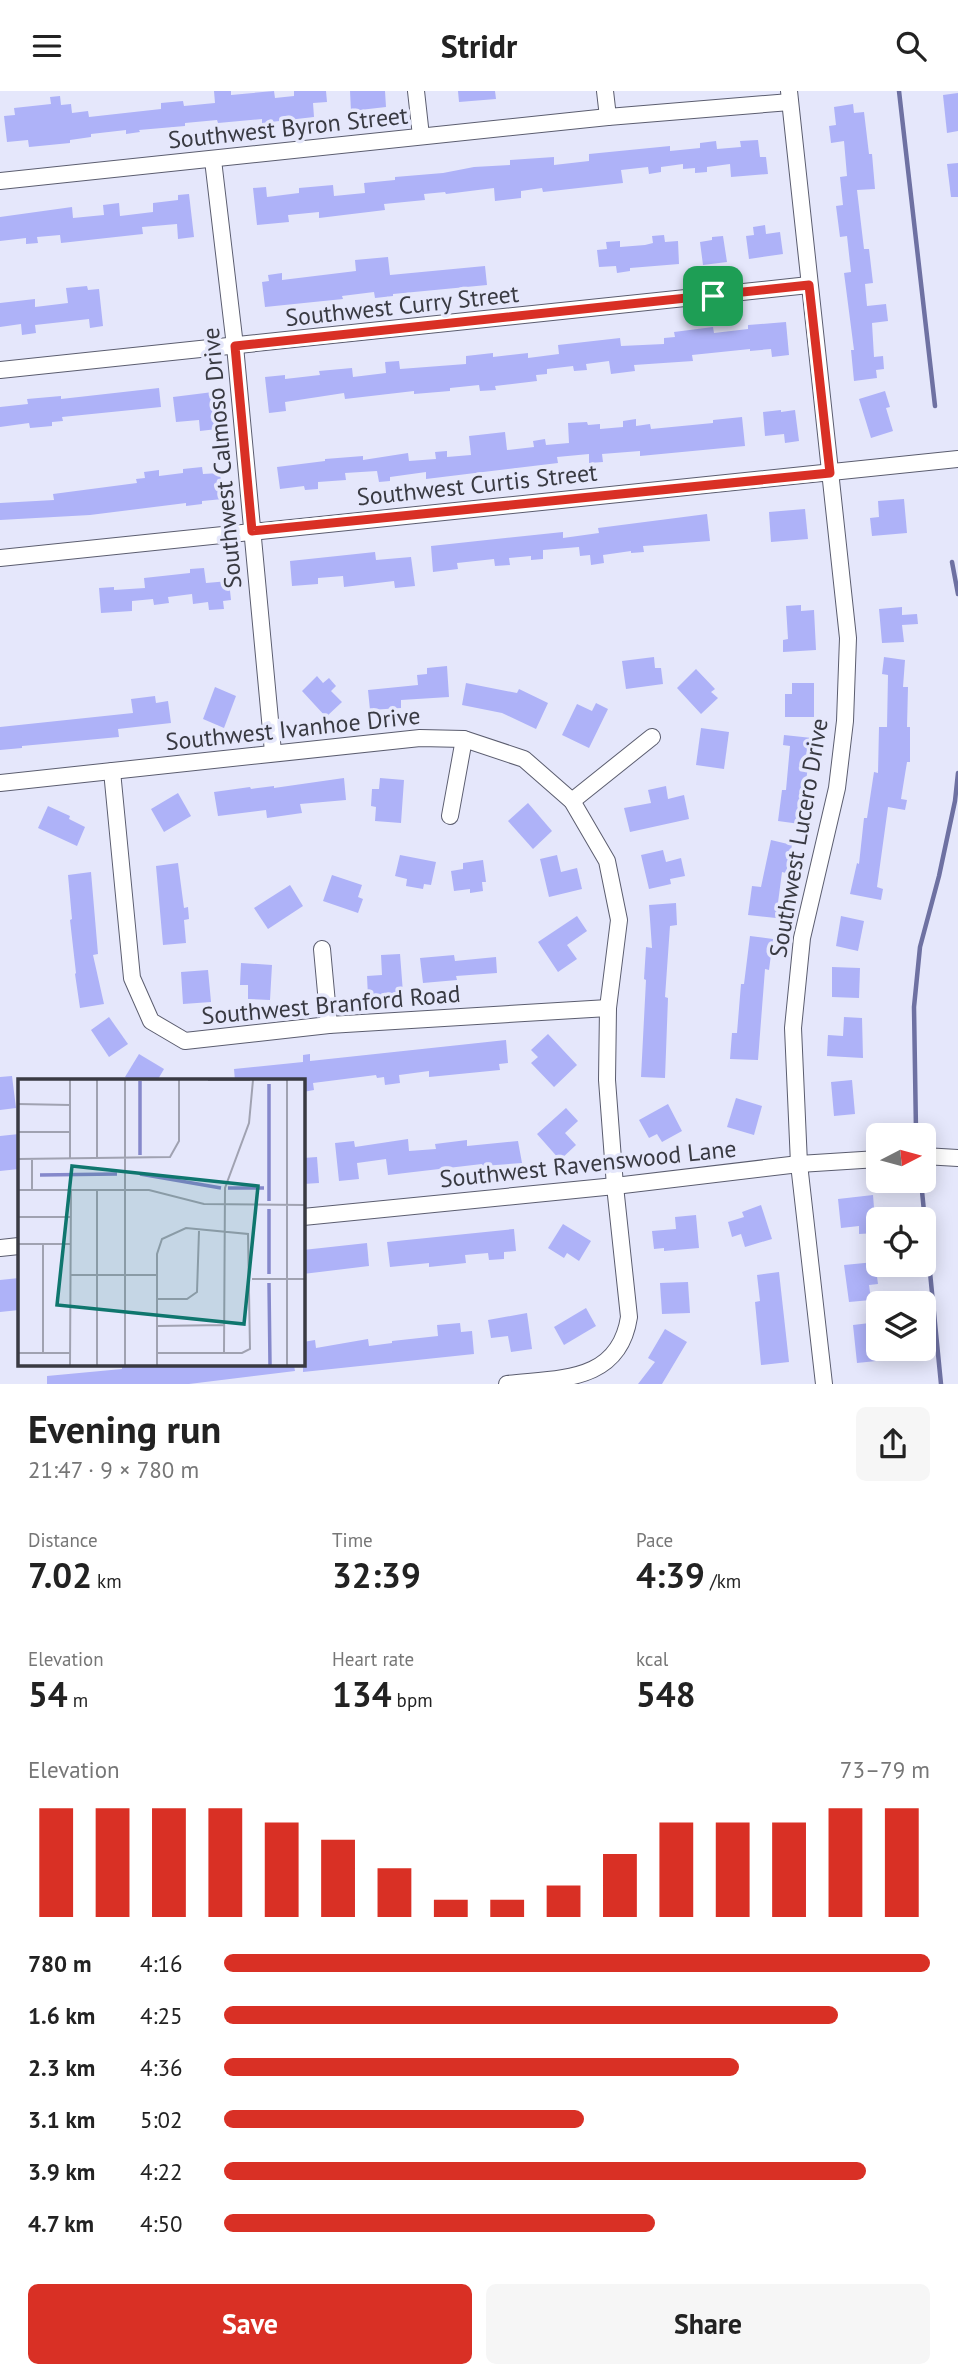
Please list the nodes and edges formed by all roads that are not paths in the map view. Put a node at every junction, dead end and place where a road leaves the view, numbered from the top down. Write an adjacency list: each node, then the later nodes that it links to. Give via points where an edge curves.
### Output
1 (416, 91): 5 (street)
2 (605, 91): 4 (street)
3 (790, 97): 4 (street, Southwest Byron Street); 8 (street, Southwest Lucero Drive)
4 (608, 117): 5 (street, Southwest Byron Street)
5 (421, 136): 6 (street, Southwest Byron Street)
6 (213, 160): 7 (street, Southwest Byron Street); 9 (street, Southwest Calmoso Drive)
7 (0, 181)
8 (809, 285): 9 (street, Southwest Curry Street); 12 (street, Southwest Lucero Drive)
9 (235, 346): 10 (street, Southwest Curry Street); 13 (street, Southwest Calmoso Drive)
10 (0, 370)
11 (958, 459): 12 (street, Southwest Curtis Street)
12 (830, 473): 13 (street, Southwest Curtis Street); 28 (street, Southwest Lucero Drive, via 848,638 845,721 837,788 802,938 793,1028)
13 (252, 531): 14 (street, Southwest Curtis Street); 17 (street, Southwest Calmoso Drive)
14 (0, 558)
15 (652, 737): 20 (street)
16 (464, 739): 17 (street, Southwest Ivanhoe Drive, via 420,737); 20 (street, Southwest Ivanhoe Drive, via 524,759); 21 (street)
17 (273, 752): 18 (street, Southwest Ivanhoe Drive)
18 (112, 771): 19 (street, Southwest Ivanhoe Drive); 24 (street, Southwest Branford Road, via 132,978 151,1021 185,1041)
19 (0, 783)
20 (572, 801): 23 (street, Southwest Ivanhoe Drive, via 607,861 619,920)
21 (450, 816)
22 (322, 949): 24 (street)
23 (608, 1008): 24 (street, Southwest Branford Road); 29 (street, Southwest Ivanhoe Drive, via 607,1080)
24 (329, 1025)
25 (936, 1157): 26 (street)
26 (958, 1158)
27 (866, 1160): 28 (street, Southwest Ravenswood Lane)
28 (799, 1164): 29 (street, Southwest Ravenswood Lane); 34 (street, Southwest Lucero Drive)
29 (615, 1186): 30 (street, Southwest Ravenswood Lane); 33 (street, Southwest Ivanhoe Drive, via 629,1317 623,1341 609,1360 591,1371)
30 (304, 1217)
31 (18, 1246): 32 (street)
32 (0, 1248)
33 (507, 1384)
34 (824, 1384)

